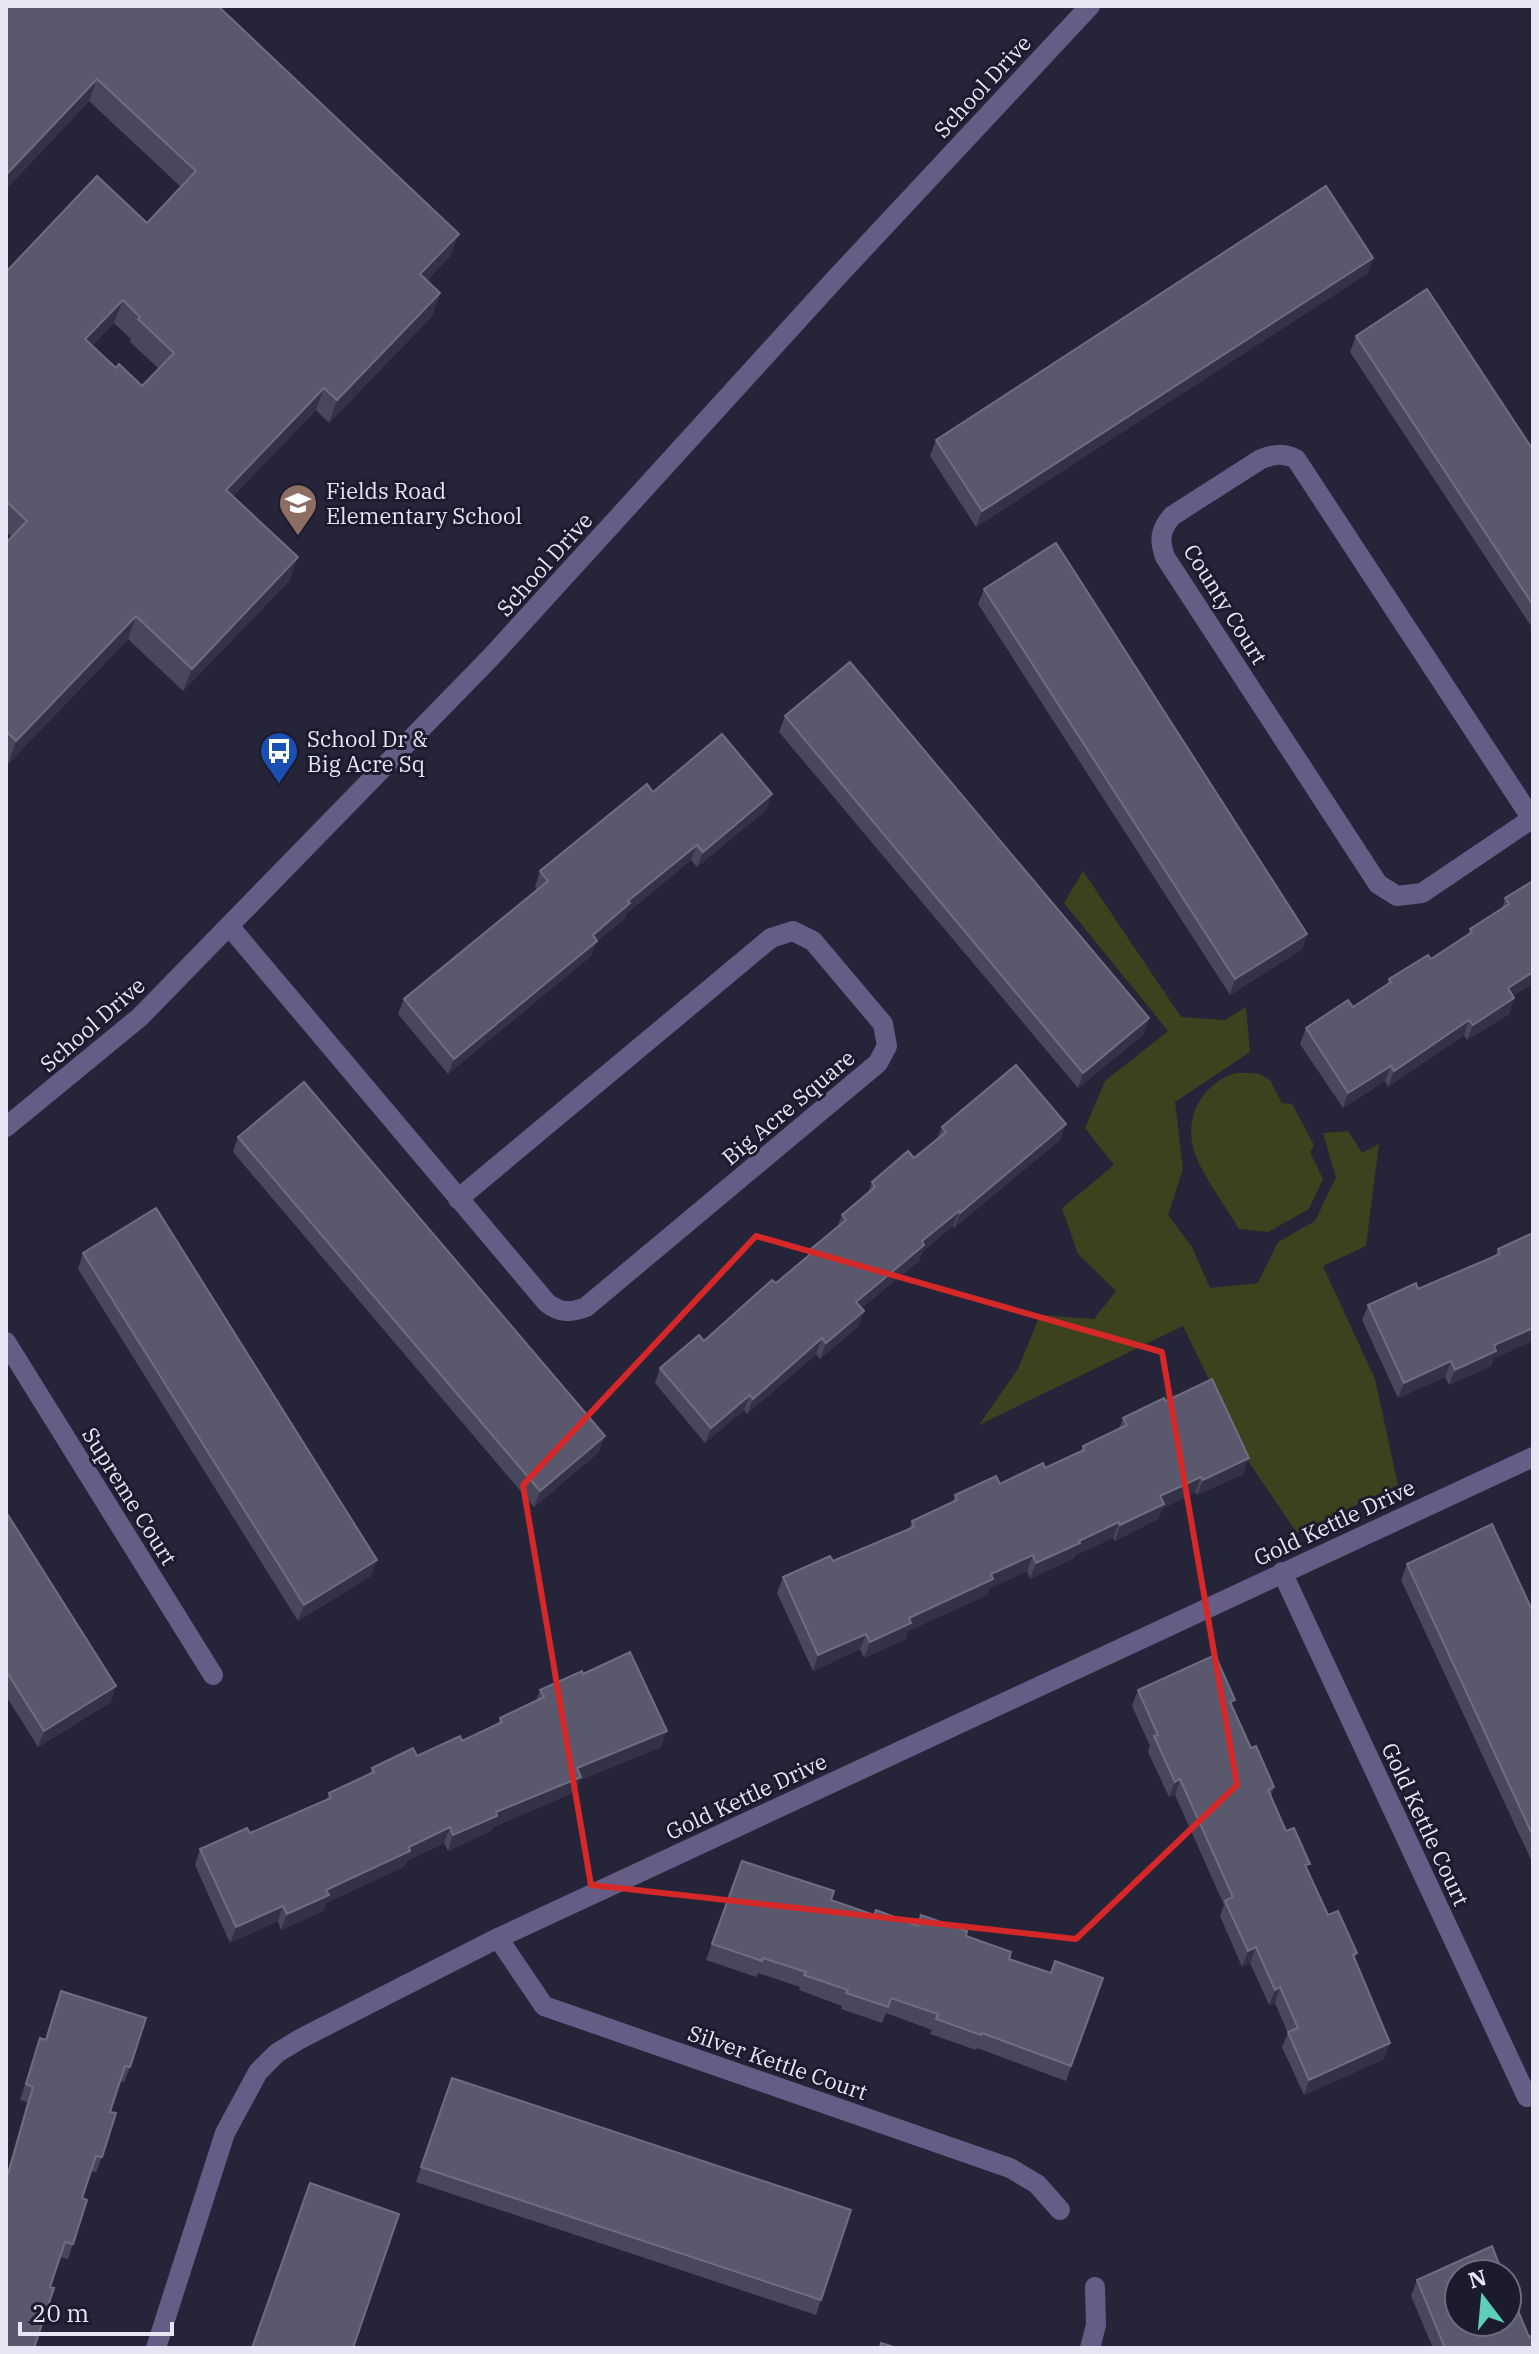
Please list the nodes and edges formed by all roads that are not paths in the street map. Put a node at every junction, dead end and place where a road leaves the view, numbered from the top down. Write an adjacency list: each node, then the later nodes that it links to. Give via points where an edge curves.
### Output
1 (1090, 6): 3 (street, School Drive, via 492,656)
2 (1532, 819): 2 (street, County Court, via 1422,893 1397,896 1378,884 1165,557 1161,535 1172,516 1261,459 1273,454 1296,459)
3 (230, 927): 4 (street, School Drive, via 140,1017); 5 (street, Big Acre Square)
4 (6, 1127)
5 (458, 1199): 5 (street, Big Acre Square, via 555,1310 586,1307 878,1063 887,1046 883,1024 813,941 793,931 781,933)
6 (6, 1342): 9 (street, Supreme Court)
7 (1533, 1457): 8 (street, Gold Kettle Drive)
8 (1282, 1572): 10 (street, Gold Kettle Drive); 11 (street, Gold Kettle Court)
9 (213, 1675)
10 (498, 1938): 12 (street, Silver Kettle Court, via 544,2006 1010,2168 1037,2184); 14 (street, Gold Kettle Drive, via 300,2039 258,2072 225,2133)
11 (1527, 2097)
12 (1060, 2210)
13 (1095, 2287): 15 (street, via 1096,2325)
14 (156, 2348)
15 (1090, 2348)

